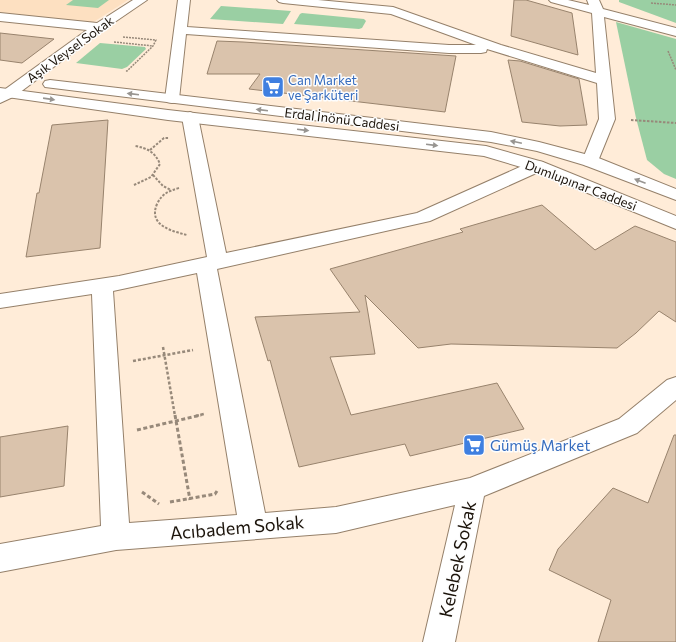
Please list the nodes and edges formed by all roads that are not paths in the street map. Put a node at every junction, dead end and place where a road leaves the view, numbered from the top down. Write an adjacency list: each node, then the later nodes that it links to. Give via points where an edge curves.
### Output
1 (141, 0): 7 (street, Aşık Veysel Sokak)
2 (184, 0): 8 (street)
3 (283, 0): 10 (street, via 392,11)
4 (555, 0): 5 (street)
5 (595, 6): 9 (street); 12 (street)
6 (0, 17): 7 (street)
7 (99, 27): 13 (street, Aşık Veysel Sokak)
8 (180, 30): 10 (street, via 449,49); 15 (street)
9 (676, 32)
10 (496, 48): 12 (street)
11 (7, 78): 13 (street, Erdal İnönü Caddesi)
12 (603, 80): 18 (street, via 607,119)
13 (27, 81): 14 (street, Aşık Veysel Sokak); 15 (street, Erdal İnönü Caddesi, one-way to 13)
14 (4, 95): 16 (street, Erdal İnönü Caddesi, one-way to 16)
15 (172, 99): 18 (street, Erdal İnönü Caddesi, one-way to 15, via 491,137)
16 (190, 117): 17 (street, Erdal İnönü Caddesi, one-way to 17); 22 (street)
17 (486, 151): 19 (street, Dumlupınar Caddesi)
18 (590, 161): 20 (street, Erdal İnönü Caddesi, one-way to 18)
19 (537, 166): 21 (street, Dumlupınar Caddesi); 22 (street, via 423,217)
20 (676, 195)
21 (676, 223)
22 (212, 264): 23 (street); 27 (street)
23 (102, 286): 24 (street); 28 (street)
24 (0, 301)
25 (676, 386): 26 (street, Kelebek Sokak, via 628,426)
26 (472, 489): 27 (street, Acıbadem Sokak, via 336,520); 30 (street, Kelebek Sokak)
27 (253, 526): 28 (street, Acıbadem Sokak)
28 (116, 537): 29 (street, Acıbadem Sokak)
29 (0, 558)
30 (439, 642)

